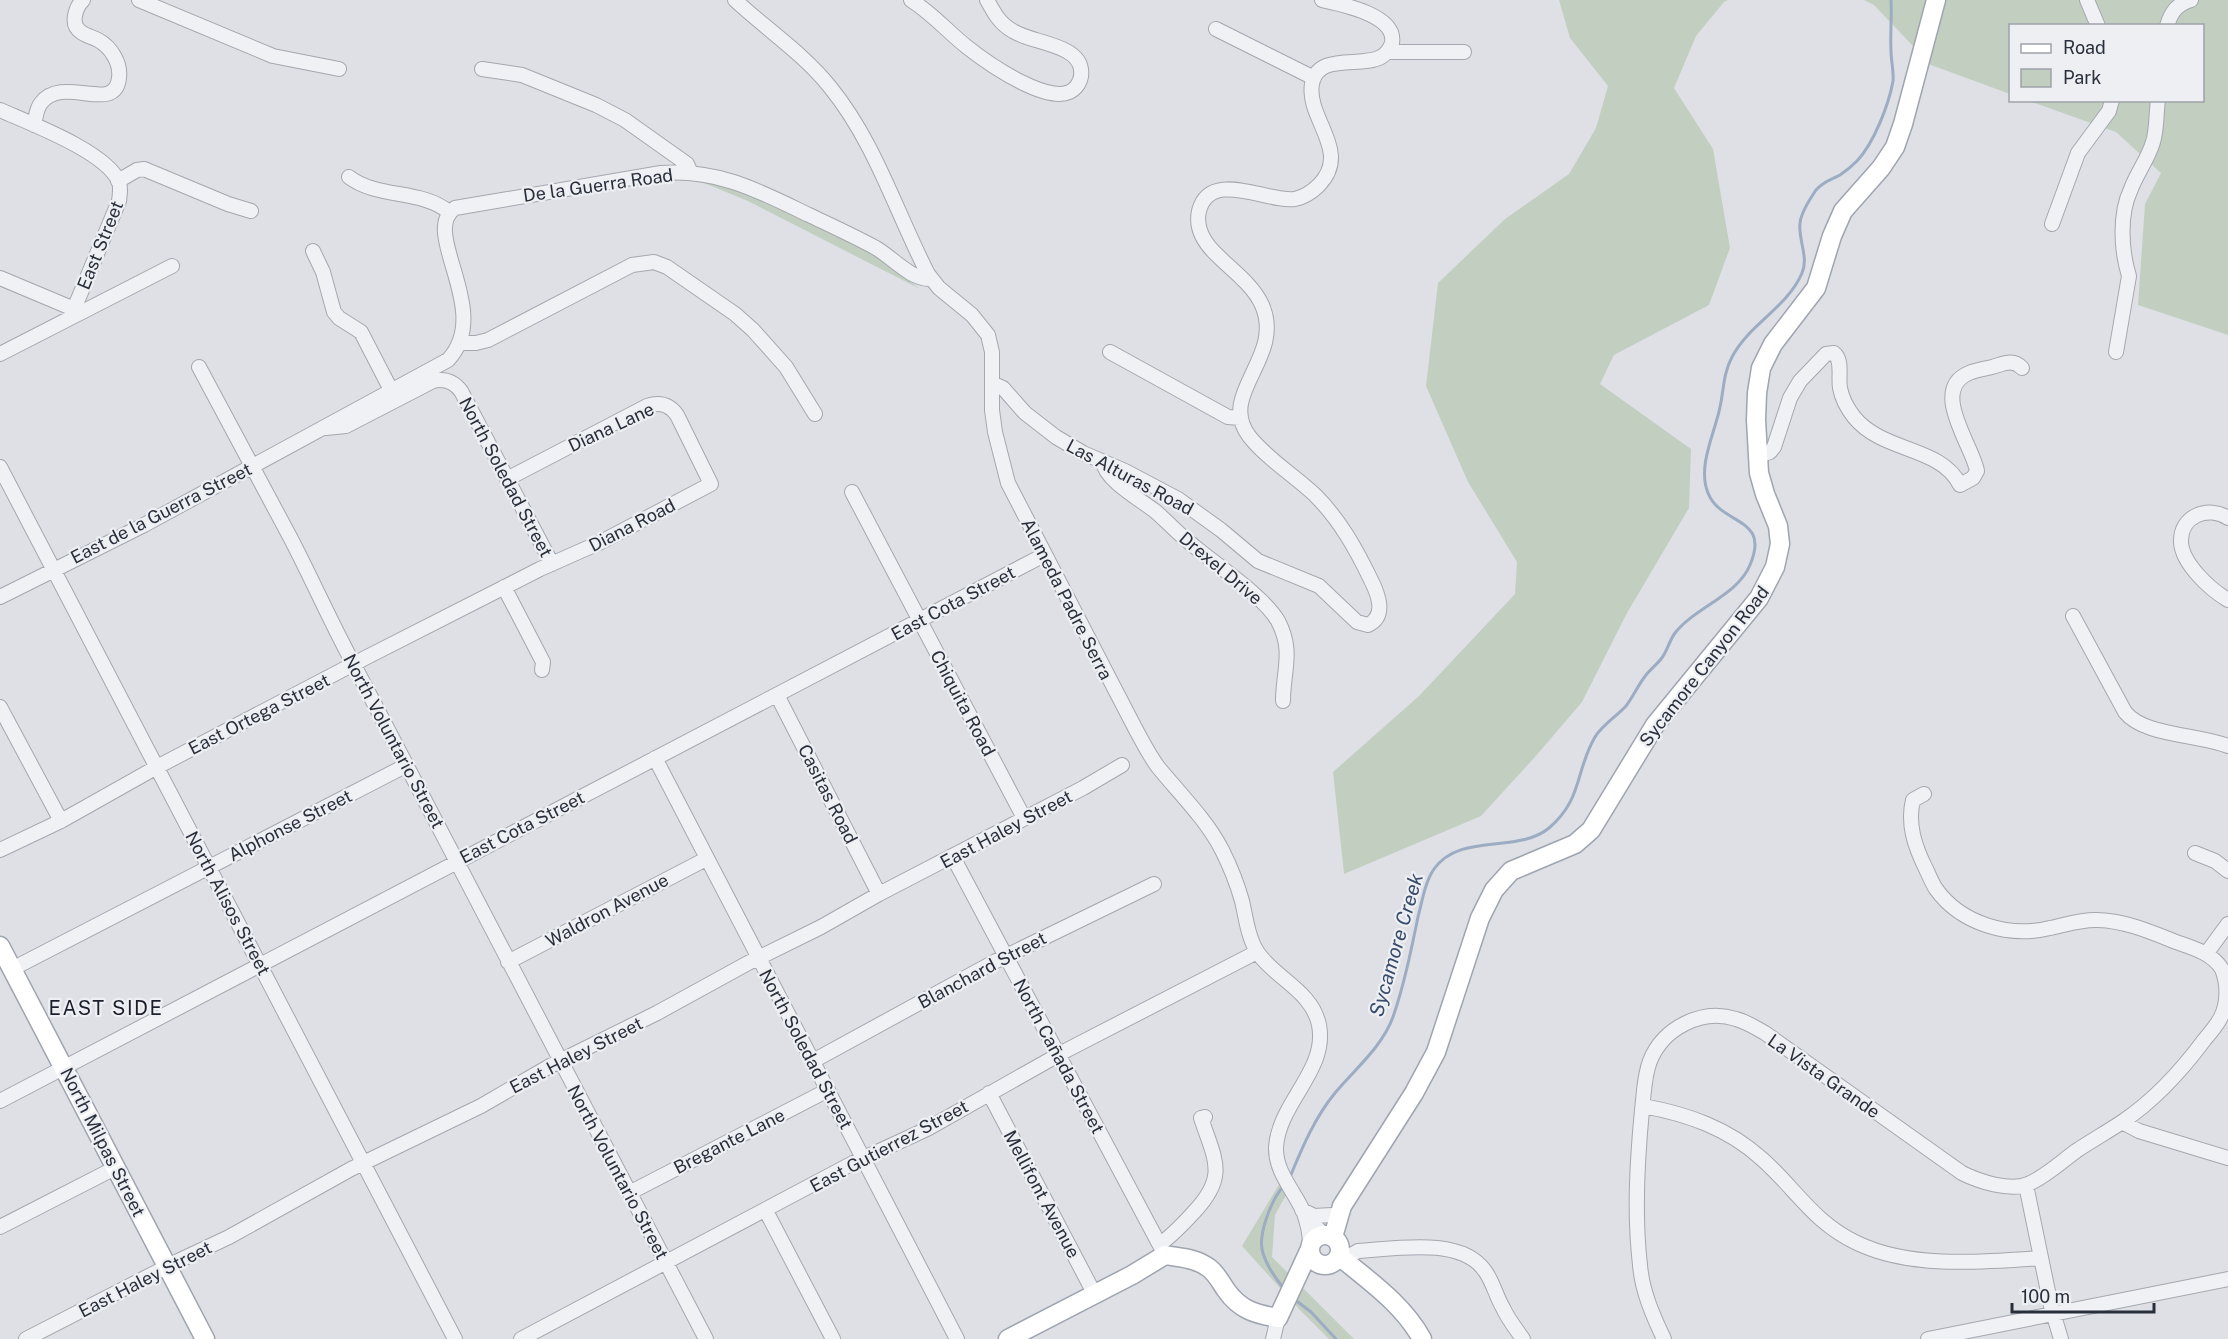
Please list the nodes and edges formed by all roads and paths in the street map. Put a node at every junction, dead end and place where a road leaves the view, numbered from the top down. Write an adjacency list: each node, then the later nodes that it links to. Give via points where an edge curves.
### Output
1 (82, 0): 21 (street, via 75,13 75,24 113,53 119,70 117,86 105,96 74,91 50,97 41,104)
2 (139, 0): 15 (street, via 273,56)
3 (735, 0): 31 (street, Alameda Padre Serra, via 813,68 844,105)
4 (912, 0): 5 (street, via 971,50 1010,76 1051,94 1064,95 1075,88 1081,74 1077,58 1012,31 999,20)
5 (987, 0)
6 (1322, 0): 13 (street, via 1374,16 1388,26 1392,37)
7 (1936, 0): 45 (main road, Sycamore Canyon Road, via 1895,147 1843,211 1816,288 1764,361 1757,393)
8 (2087, 0): 10 (street)
9 (2191, 0): 11 (street, via 2173,10)
10 (2097, 24)
11 (2168, 24)
12 (1216, 29): 17 (street)
13 (1387, 52): 14 (street); 17 (street, via 1374,60 1334,64 1321,69)
14 (1464, 52)
15 (339, 69)
16 (482, 69): 22 (street, via 522,75 606,110 687,164)
17 (1314, 78): 43 (street, via 1314,101 1331,155 1321,183 1294,199 1221,190 1207,198 1199,212 1202,237 1253,291 1262,304 1267,324 1262,356 1242,398)
18 (2111, 102): 27 (street, via 2078,153)
19 (2158, 102): 35 (street, via 2154,140 2124,210 2129,276)
20 (0, 110): 21 (street)
21 (34, 125): 24 (street, via 82,148)
22 (692, 173): 26 (street, De la Guerra Road, via 661,173 555,190 465,205); 31 (street, De la Guerra Road, via 718,176 759,190 875,248 917,278)
23 (349, 177): 26 (street, via 372,189 429,201)
24 (118, 181): 25 (street, via 144,169); 32 (street, East Street, via 119,201)
25 (251, 211)
26 (449, 212): 33 (street, via 443,230 464,306)
27 (2052, 224)
28 (313, 251): 41 (street, via 334,312 360,332)
29 (172, 266): 32 (street)
30 (0, 278): 32 (street)
31 (931, 279): 40 (street, Alameda Padre Serra, via 972,315 988,335)
32 (75, 312): 36 (street)
33 (460, 343): 41 (street, East de la Guerra Street, via 445,362); 42 (street, via 488,340 632,265 654,262 735,314 759,336 786,367)
34 (1110, 352): 43 (street, via 1228,417)
35 (2116, 352)
36 (0, 354)
37 (199, 367): 47 (street, North Voluntario Street)
38 (2022, 368): 45 (street, via 2007,362 1968,373 1957,382 1953,410 1977,471 1960,485 1939,461 1876,436 1856,419 1843,398 1839,360 1834,353 1826,354 1800,381 1783,415 1774,447)
39 (428, 383): 44 (street, East de la Guerra Street, via 346,426); 49 (street, North Soledad Street, via 438,380 457,385)
40 (992, 383): 46 (street, Las Alturas Road, via 1003,388 1048,432); 53 (street, Alameda Padre Serra, via 996,442 1008,483)
41 (391, 390): 44 (street, East de la Guerra Street)
42 (815, 414)
43 (1240, 418): 46 (street, Las Alturas Road, via 1251,437 1317,497 1347,533 1378,596 1380,608 1372,623 1357,622 1319,586 1258,561 1178,499)
44 (322, 427): 47 (street, East de la Guerra Street)
45 (1758, 456): 110 (main road, Sycamore Canyon Road, via 1760,479 1780,534 1779,557 1769,582 1655,725 1592,830 1575,844 1520,866 1497,884 1480,918 1433,1059)
46 (1103, 462): 64 (street, Drexel Drive, via 1104,468 1125,489 1273,613 1288,657)
47 (251, 466): 55 (street, East de la Guerra Street); 61 (street, North Voluntario Street)
48 (0, 467): 55 (street, North Alisos Street)
49 (507, 478): 50 (street, Diana Lane, via 658,403 677,415); 54 (street, North Soledad Street)
50 (711, 484): 54 (street, Diana Road)
51 (852, 492): 60 (street, Chiquita Road)
52 (2228, 518): 58 (street, via 2217,513 2199,514 2186,525 2181,543 2203,580)
53 (1044, 555): 60 (street, East Cota Street); 85 (street, Alameda Padre Serra, via 1156,765 1221,849 1238,888)
54 (552, 564): 56 (street, East Ortega Street)
55 (53, 569): 57 (street, East de la Guerra Street); 70 (street, North Alisos Street)
56 (504, 586): 61 (street, East Ortega Street); 62 (street, via 543,662)
57 (0, 597)
58 (2228, 600)
59 (2073, 616): 66 (street, via 2134,722)
60 (920, 620): 63 (street, East Cota Street); 72 (street, Chiquita Road)
61 (353, 665): 68 (street, North Voluntario Street); 70 (street, East Ortega Street)
62 (542, 670)
63 (777, 695): 67 (street, East Cota Street); 82 (street, Casitas Road)
64 (1283, 701)
65 (0, 707): 73 (street)
66 (2228, 746)
67 (655, 758): 77 (street, North Soledad Street); 78 (street, East Cota Street)
68 (407, 765): 78 (street, North Voluntario Street); 79 (street, Alphonse Street)
69 (1122, 765): 72 (street, East Haley Street)
70 (157, 767): 73 (street, East Ortega Street); 79 (street, North Alisos Street)
71 (1924, 794): 86 (street, via 1913,800 1911,809 1917,852 1936,889 1972,919 1994,928 2019,931 2082,920 2115,921)
72 (1024, 818): 76 (street, East Haley Street)
73 (61, 821): 74 (street, East Ortega Street)
74 (0, 850)
75 (2195, 853): 80 (street)
76 (953, 857): 82 (street, East Haley Street); 87 (street, North Cañada Street)
77 (706, 859): 88 (street, North Soledad Street); 89 (street, Waldron Avenue)
78 (458, 861): 89 (street, North Voluntario Street); 90 (street, East Cota Street)
79 (209, 867): 90 (street, North Alisos Street); 91 (street, Alphonse Street)
80 (2228, 871)
81 (1154, 884): 87 (street, Blanchard Street)
82 (879, 894): 88 (street, East Haley Street)
83 (2228, 924): 86 (street)
84 (0, 946): 91 (main road, North Milpas Street)
85 (1257, 952): 93 (street, East Gutierrez Street); 111 (street, Alameda Padre Serra, via 1308,1001 1319,1025 1320,1042 1314,1065 1286,1113 1276,1146 1280,1168)
86 (2206, 954): 92 (street, via 2218,964 2227,983)
87 (1006, 957): 93 (street, North Cañada Street); 95 (street, Blanchard Street)
88 (758, 958): 94 (street, East Haley Street); 95 (street, North Soledad Street)
89 (508, 962): 94 (street, North Voluntario Street)
90 (261, 964): 96 (street, East Cota Street); 105 (street, North Alisos Street)
91 (12, 969): 96 (main road, North Milpas Street)
92 (2224, 1020): 102 (street, via 2176,1076)
93 (1058, 1056): 98 (street, East Gutierrez Street); 113 (street, North Cañada Street)
94 (561, 1061): 105 (street, East Haley Street, via 481,1106); 108 (street, North Voluntario Street)
95 (813, 1061): 97 (street, North Soledad Street)
96 (63, 1067): 99 (street, East Cota Street); 106 (main road, North Milpas Street)
97 (828, 1090): 103 (street, North Soledad Street); 108 (street, Bregante Lane)
98 (988, 1093): 103 (street, East Gutierrez Street, via 927,1129); 121 (street, Mellifont Avenue)
99 (0, 1101)
100 (1643, 1106): 107 (street, La Vista Grande, via 1648,1067 1665,1037 1694,1019 1731,1017 1765,1034 1962,1173 1985,1183); 116 (street, via 1698,1119 1735,1138 1762,1158 1825,1223 1874,1250 1912,1260); 135 (street, La Vista Grande, via 1636,1185 1640,1266)
101 (1205, 1117): 113 (street, via 1201,1118 1215,1161 1212,1190)
102 (2121, 1122): 104 (street); 107 (street)
103 (864, 1158): 109 (street, East Gutierrez Street); 130 (street, North Soledad Street)
104 (2228, 1158)
105 (363, 1164): 118 (street, East Haley Street); 126 (street, North Alisos Street)
106 (115, 1168): 112 (street); 118 (main road, North Milpas Street)
107 (2026, 1185): 116 (street)
108 (631, 1192): 117 (street, North Voluntario Street)
109 (766, 1210): 117 (street, East Gutierrez Street); 129 (street)
110 (1337, 1211): 111 (street, via 1314,1216); 114 (main road, Sycamore Canyon Road)
111 (1303, 1212): 114 (street, Alameda Padre Serra)
112 (0, 1227)
113 (1163, 1249): 121 (main road); 123 (main road, via 1199,1262 1248,1311)
114 (1326, 1249): 115 (main road); 120 (main road, via 1358,1279); 123 (main road, via 1298,1279)
115 (1359, 1257): 120 (main road); 134 (street, via 1430,1247 1470,1257 1486,1271 1503,1309)
116 (2041, 1258): 122 (street)
117 (666, 1263): 127 (street, East Gutierrez Street); 128 (street, North Voluntario Street)
118 (167, 1266): 124 (street, East Haley Street); 125 (main road, North Milpas Street)
119 (2228, 1279): 122 (street)
120 (1369, 1282): 133 (main road, via 1409,1319)
121 (1095, 1294): 131 (main road)
122 (2054, 1313): 136 (street); 137 (street)
123 (1278, 1318): 132 (street)
124 (27, 1339)
125 (205, 1339)
126 (455, 1339)
127 (521, 1339)
128 (706, 1339)
129 (833, 1339)
130 (957, 1339)
131 (1008, 1339)
132 (1273, 1339)
133 (1422, 1339)
134 (1523, 1339)
135 (1664, 1339)
136 (1928, 1339)
137 (2061, 1339)

